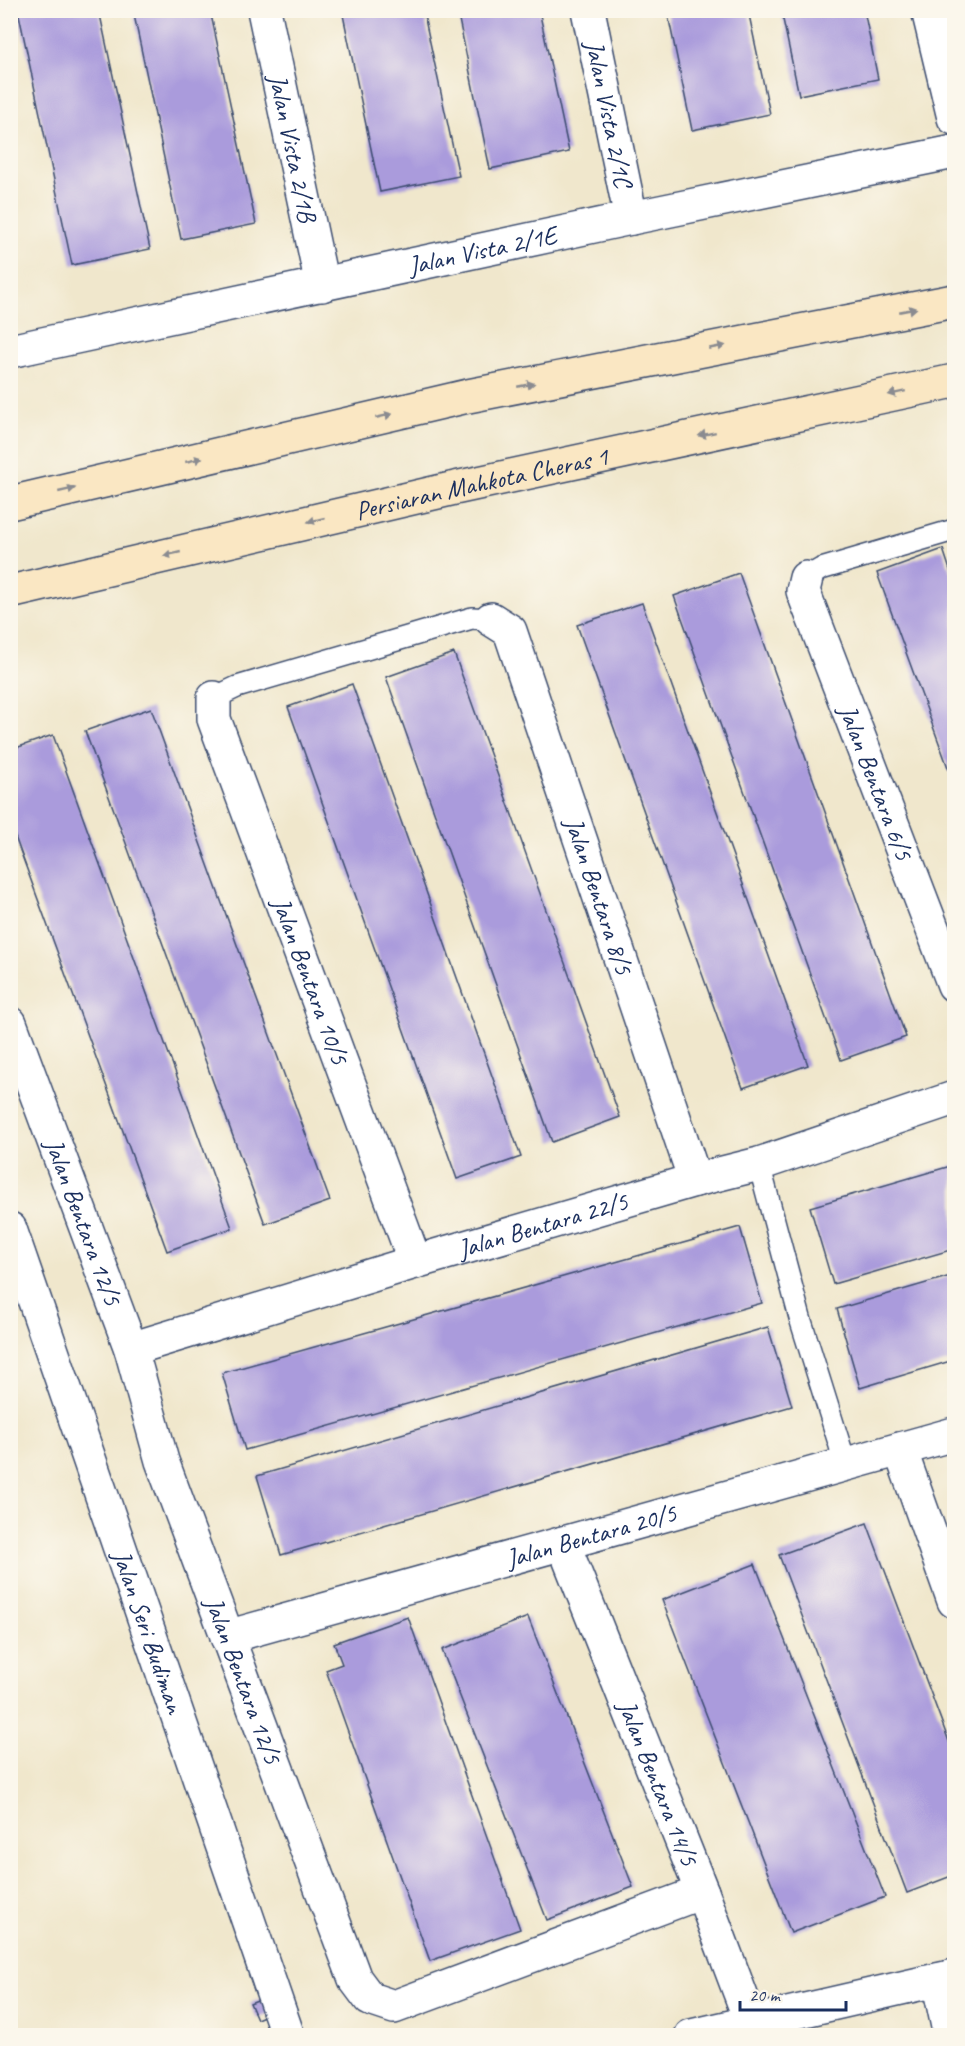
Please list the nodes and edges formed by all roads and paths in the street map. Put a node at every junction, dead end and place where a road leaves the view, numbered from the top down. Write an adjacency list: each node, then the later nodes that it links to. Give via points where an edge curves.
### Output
1 (264, 10): 7 (street, Jalan Vista 2/1B)
2 (588, 10): 6 (street, Jalan Vista 2/1C)
3 (928, 10): 4 (street)
4 (954, 118)
5 (954, 152): 6 (street, Jalan Vista 2/1E)
6 (631, 218): 7 (street, Jalan Vista 2/1E)
7 (322, 285): 9 (street, Jalan Vista 2/1E)
8 (954, 301): 11 (main road, one-way to 8, via 468,396)
9 (11, 349)
10 (954, 381): 14 (main road, Persiaran Mahkota Cheras 1, one-way to 14, via 455,488)
11 (10, 503)
12 (954, 530): 13 (lane, via 821,569)
13 (806, 578): 17 (street, Jalan Bentara 6/5, via 803,591)
14 (10, 592)
15 (491, 619): 16 (lane, via 472,618 237,687); 21 (street, Jalan Bentara 8/5, via 510,631)
16 (214, 698): 23 (street, Jalan Bentara 10/5, via 214,719)
17 (954, 985)
18 (10, 1023): 24 (street, Jalan Bentara 12/5)
19 (954, 1098): 20 (street, Jalan Bentara 22/5)
20 (759, 1164): 21 (street, Jalan Bentara 22/5); 27 (lane, via 800,1318)
21 (695, 1180): 23 (street, Jalan Bentara 22/5)
22 (10, 1229): 34 (street, Jalan Seri Budiman)
23 (415, 1262): 24 (street, Jalan Bentara 22/5)
24 (131, 1350): 30 (street, Jalan Bentara 12/5, via 162,1461)
25 (954, 1434): 26 (street, Jalan Bentara 20/5)
26 (900, 1449): 27 (street, Jalan Bentara 20/5); 29 (street)
27 (846, 1465): 28 (street, Jalan Bentara 20/5)
28 (563, 1543): 30 (street, Jalan Bentara 20/5); 31 (street, Jalan Bentara 14/5)
29 (954, 1602)
30 (227, 1637): 31 (street, Jalan Bentara 12/5, via 355,1979 370,1999 394,2007)
31 (702, 1892): 33 (street, Jalan Bentara 14/5)
32 (946, 1978): 33 (street); 36 (street)
33 (751, 2022): 35 (street)
34 (288, 2036)
35 (691, 2036)
36 (950, 2036)

